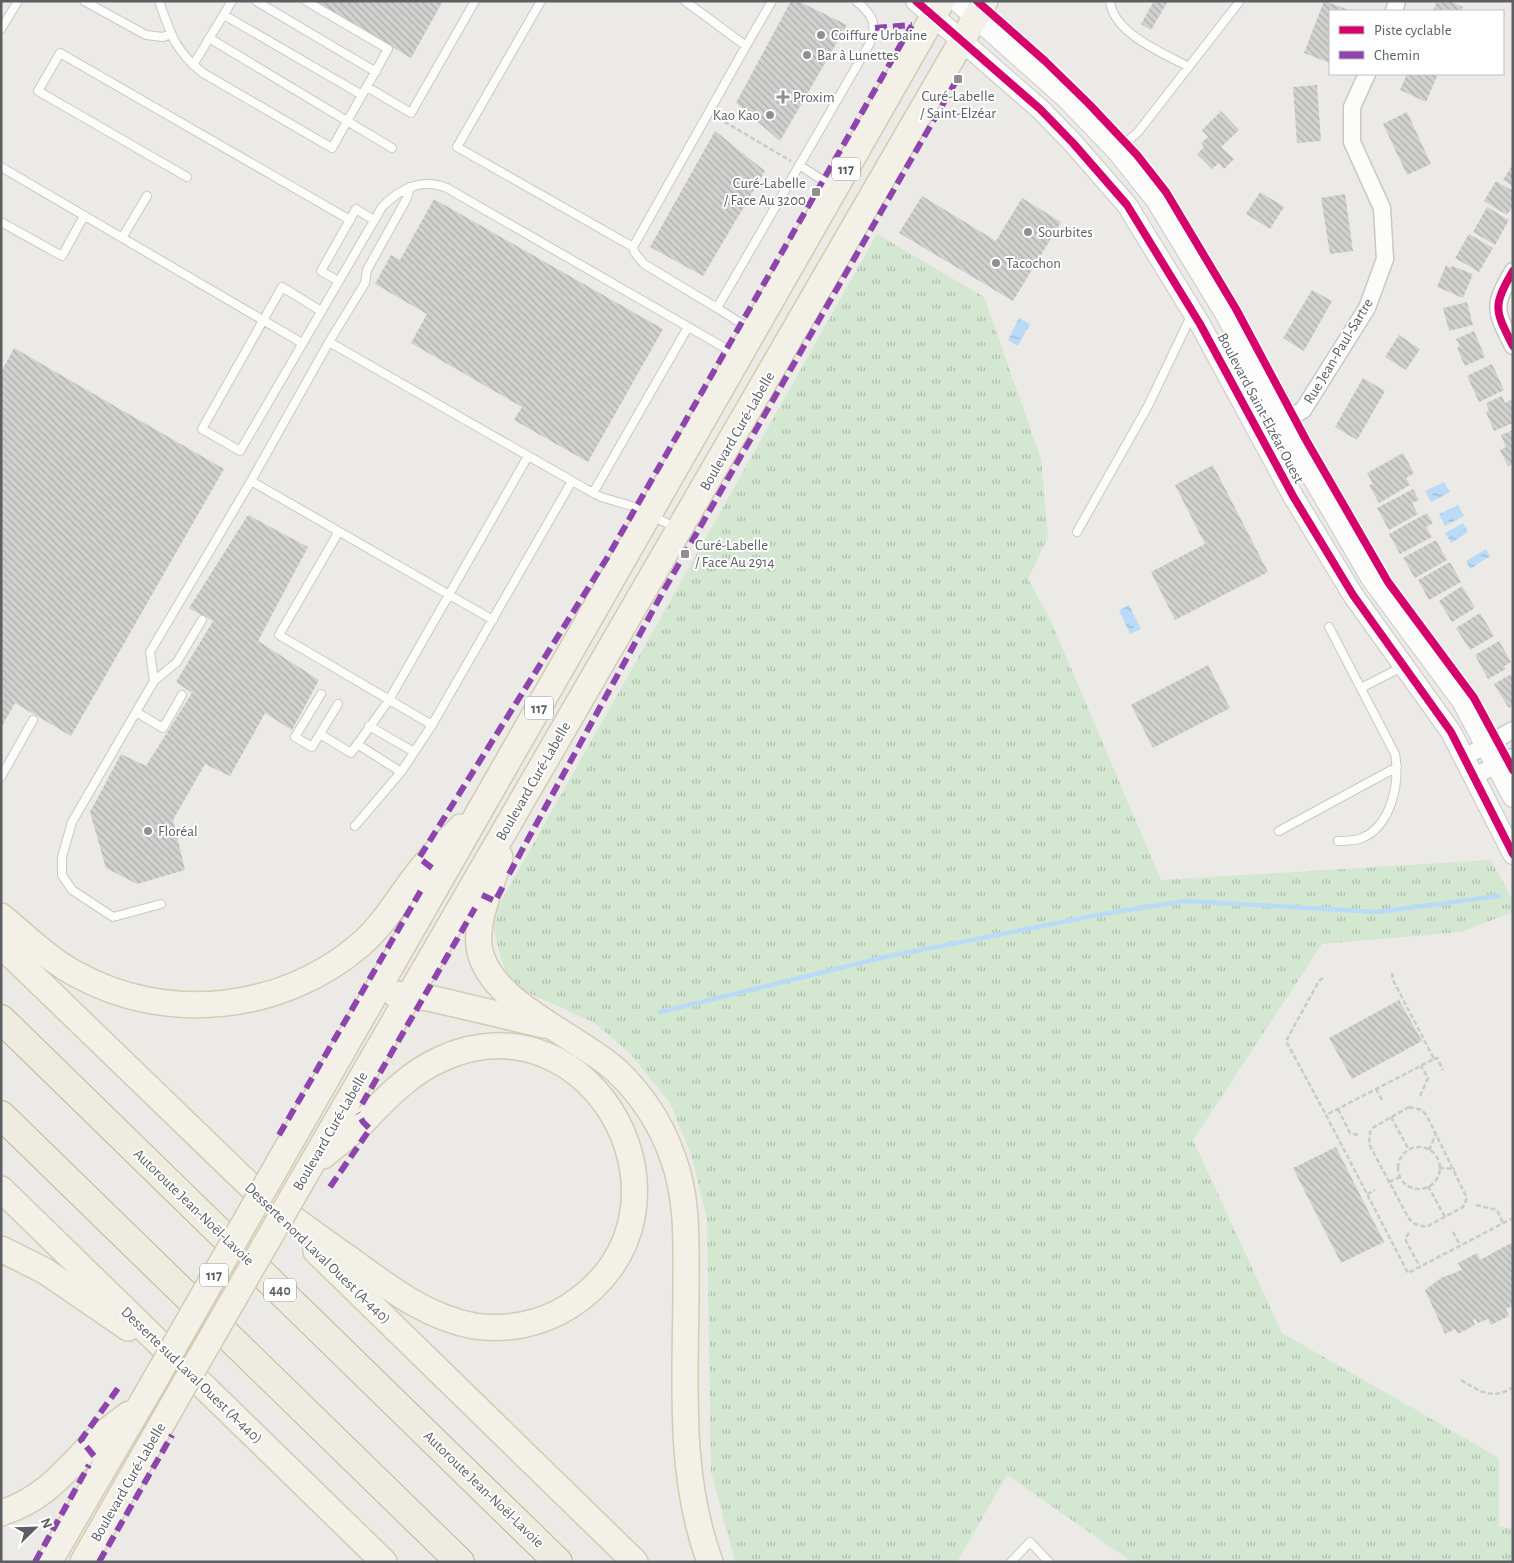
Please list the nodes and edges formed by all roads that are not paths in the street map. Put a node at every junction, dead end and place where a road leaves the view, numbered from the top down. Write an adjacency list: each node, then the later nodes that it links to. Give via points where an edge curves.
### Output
1 (18, 1): 17 (lane)
2 (84, 1): 18 (lane, via 146,35 163,37)
3 (159, 1): 18 (lane)
4 (232, 1): 16 (lane)
5 (256, 1): 24 (lane)
6 (306, 1): 24 (lane, via 388,50)
7 (475, 1): 26 (lane, via 410,113)
8 (541, 1): 42 (lane, via 457,147)
9 (685, 1): 21 (lane)
10 (772, 1): 21 (lane)
11 (856, 1): 31 (lane, via 870,14 875,24 873,36)
12 (1110, 1): 23 (lane, via 1114,17 1123,28)
13 (1240, 1): 23 (lane)
14 (930, 6): 20 (street, Boulevard Saint-Elzéar Ouest); 35 (main road, Boulevard Curé-Labelle / 117)
15 (973, 7): 20 (main road, Boulevard Curé-Labelle / 117); 30 (street, Boulevard Saint-Elzéar Ouest)
16 (224, 15): 19 (lane); 27 (lane)
17 (1, 29)
18 (171, 34): 22 (lane, via 177,48)
19 (209, 38): 22 (lane); 28 (lane)
20 (963, 41): 47 (street, Boulevard Saint-Elzéar Ouest, via 1047,116 1114,188); 62 (main road, Boulevard Curé-Labelle / 117)
21 (746, 46): 42 (lane)
22 (193, 65): 28 (lane, via 332,148)
23 (1189, 67): 30 (lane, via 1138,132)
24 (376, 72): 26 (lane)
25 (1367, 75): 55 (street, Rue Jean-Paul-Sartre, via 1352,107 1352,142 1382,208 1385,259 1367,308 1303,410)
26 (367, 87): 27 (lane)
27 (362, 95): 28 (lane)
28 (348, 121): 29 (lane)
29 (392, 148)
30 (1117, 151): 55 (street, Boulevard Saint-Elzéar Ouest, via 1148,189 1190,254)
31 (799, 166): 35 (lane); 45 (lane)
32 (1, 167): 37 (lane)
33 (187, 177): 38 (lane, via 38,91 60,53)
34 (410, 187): 39 (lane, via 390,199); 49 (lane, via 426,183 447,188); 51 (lane, via 408,198 367,270 365,284)
35 (835, 188): 50 (main road, Boulevard Curé-Labelle / 117)
36 (147, 196): 41 (lane)
37 (84, 216): 40 (lane, via 62,256); 41 (lane)
38 (350, 220): 39 (lane, via 356,209); 44 (lane, via 321,271)
39 (374, 220): 44 (lane)
40 (1, 222)
41 (122, 238): 48 (lane)
42 (633, 247): 45 (lane, via 638,258 652,269)
43 (1513, 271): 53 (street, via 1499,297 1497,309)
44 (338, 281): 46 (lane)
45 (717, 308): 50 (lane)
46 (321, 311): 48 (lane, via 282,287); 52 (lane)
47 (1193, 312): 56 (street, Boulevard Saint-Elzéar Ouest); 64 (lane, via 1148,406)
48 (264, 320): 52 (lane); 52 (lane, via 202,429 240,451)
49 (688, 327): 54 (lane); 60 (lane)
50 (754, 331): 54 (main road, Boulevard Curé-Labelle / 117)
51 (329, 342): 57 (lane); 58 (lane)
52 (302, 343)
53 (1513, 346)
54 (739, 356): 61 (main road, Boulevard Curé-Labelle / 117)
55 (1283, 423): 56 (street, Rue Jean-Paul-Sartre); 83 (street, Boulevard Saint-Elzéar Ouest, via 1378,590 1457,694)
56 (1260, 436): 69 (street, Boulevard Saint-Elzéar Ouest, via 1353,595)
57 (528, 456): 59 (lane); 65 (lane)
58 (251, 481): 63 (lane); 70 (lane, via 150,652)
59 (572, 481): 60 (lane); 67 (lane)
60 (593, 493): 61 (lane)
61 (648, 513): 62 (lane); 92 (main road, Boulevard Curé-Labelle / 117)
62 (680, 530): 93 (main road, Boulevard Curé-Labelle / 117)
63 (338, 532): 65 (lane); 74 (lane, via 279,635)
64 (1077, 532)
65 (448, 595): 67 (lane); 74 (lane)
66 (202, 620): 70 (lane, via 177,662)
67 (493, 620): 79 (lane)
68 (1329, 627): 71 (lane)
69 (1404, 666): 71 (lane); 85 (street, Boulevard Saint-Elzéar Ouest)
70 (154, 681): 76 (lane)
71 (1361, 688): 87 (lane, via 1395,754)
72 (321, 694): 81 (lane, via 295,737 312,747)
73 (182, 695): 76 (lane, via 163,728)
74 (389, 700): 78 (lane); 79 (lane)
75 (338, 704): 81 (lane)
76 (136, 712): 98 (lane, via 72,822 61,868 72,890 113,917)
77 (33, 720): 90 (lane)
78 (369, 726): 82 (lane); 84 (lane)
79 (432, 726): 84 (lane)
80 (1513, 730): 83 (street)
81 (320, 734): 82 (lane, via 351,753)
82 (357, 744): 88 (lane)
83 (1487, 746): 85 (street); 86 (street, Boulevard Saint-Elzéar Ouest)
84 (414, 752): 88 (lane)
85 (1465, 757): 89 (street, Boulevard Saint-Elzéar Ouest)
86 (1505, 761): 89 (street); 91 (street, Boulevard Saint-Elzéar Ouest)
87 (1398, 767): 95 (lane); 96 (lane, via 1394,795 1378,827 1359,839)
88 (401, 772): 94 (lane)
89 (1474, 776): 97 (street, Boulevard Saint-Elzéar Ouest)
90 (1, 777)
91 (1513, 796)
92 (486, 802): 99 (main road, via 426,863 390,913 360,944 320,973 260,997 226,1004 187,1005 151,1002 111,990 64,967); 101 (main road, Boulevard Curé-Labelle / 117)
93 (511, 819): 102 (main road, Boulevard Curé-Labelle / 117); 104 (main road, via 480,921 479,947 484,964 499,987)
94 (355, 826)
95 (1280, 831)
96 (1338, 841)
97 (1513, 854)
98 (161, 904)
99 (1, 916)
100 (1, 945): 108 (main road, Desserte nord Laval Ouest (A-440))
101 (378, 992): 102 (main road); 111 (main road, Boulevard Curé-Labelle / 117, bridge)
102 (409, 995): 104 (main road); 106 (main road, Boulevard Curé-Labelle / 117)
103 (1, 1019): 117 (highway, Autoroute Jean-Noël-Lavoie / 440)
104 (552, 1027): 119 (main road, via 583,1044 626,1080 656,1121 678,1171 685,1217 688,1473 698,1525)
105 (1, 1115): 116 (highway)
106 (305, 1176): 108 (main road, via 394,1089 426,1066 454,1053 507,1048 554,1060 602,1096 620,1124 628,1146 634,1202 619,1251 606,1273 589,1291 551,1316 519,1326 488,1328 450,1320 407,1300); 114 (main road, Boulevard Curé-Labelle / 117, bridge)
107 (1, 1189): 110 (main road, Desserte sud Laval Ouest (A-440))
108 (258, 1193): 118 (main road, Desserte nord Laval Ouest (A-440))
109 (1, 1250): 110 (main road, via 46,1271)
110 (180, 1362): 115 (main road, Desserte sud Laval Ouest (A-440))
111 (146, 1396): 112 (main road, via 48,1488 22,1505); 113 (main road, Boulevard Curé-Labelle / 117)
112 (1, 1513)
113 (50, 1562)
114 (83, 1562)
115 (384, 1562)
116 (460, 1562)
117 (558, 1562)
118 (635, 1562)
119 (710, 1562)
120 (1012, 1562): 121 (lane, via 1030,1542)
121 (1049, 1562)

